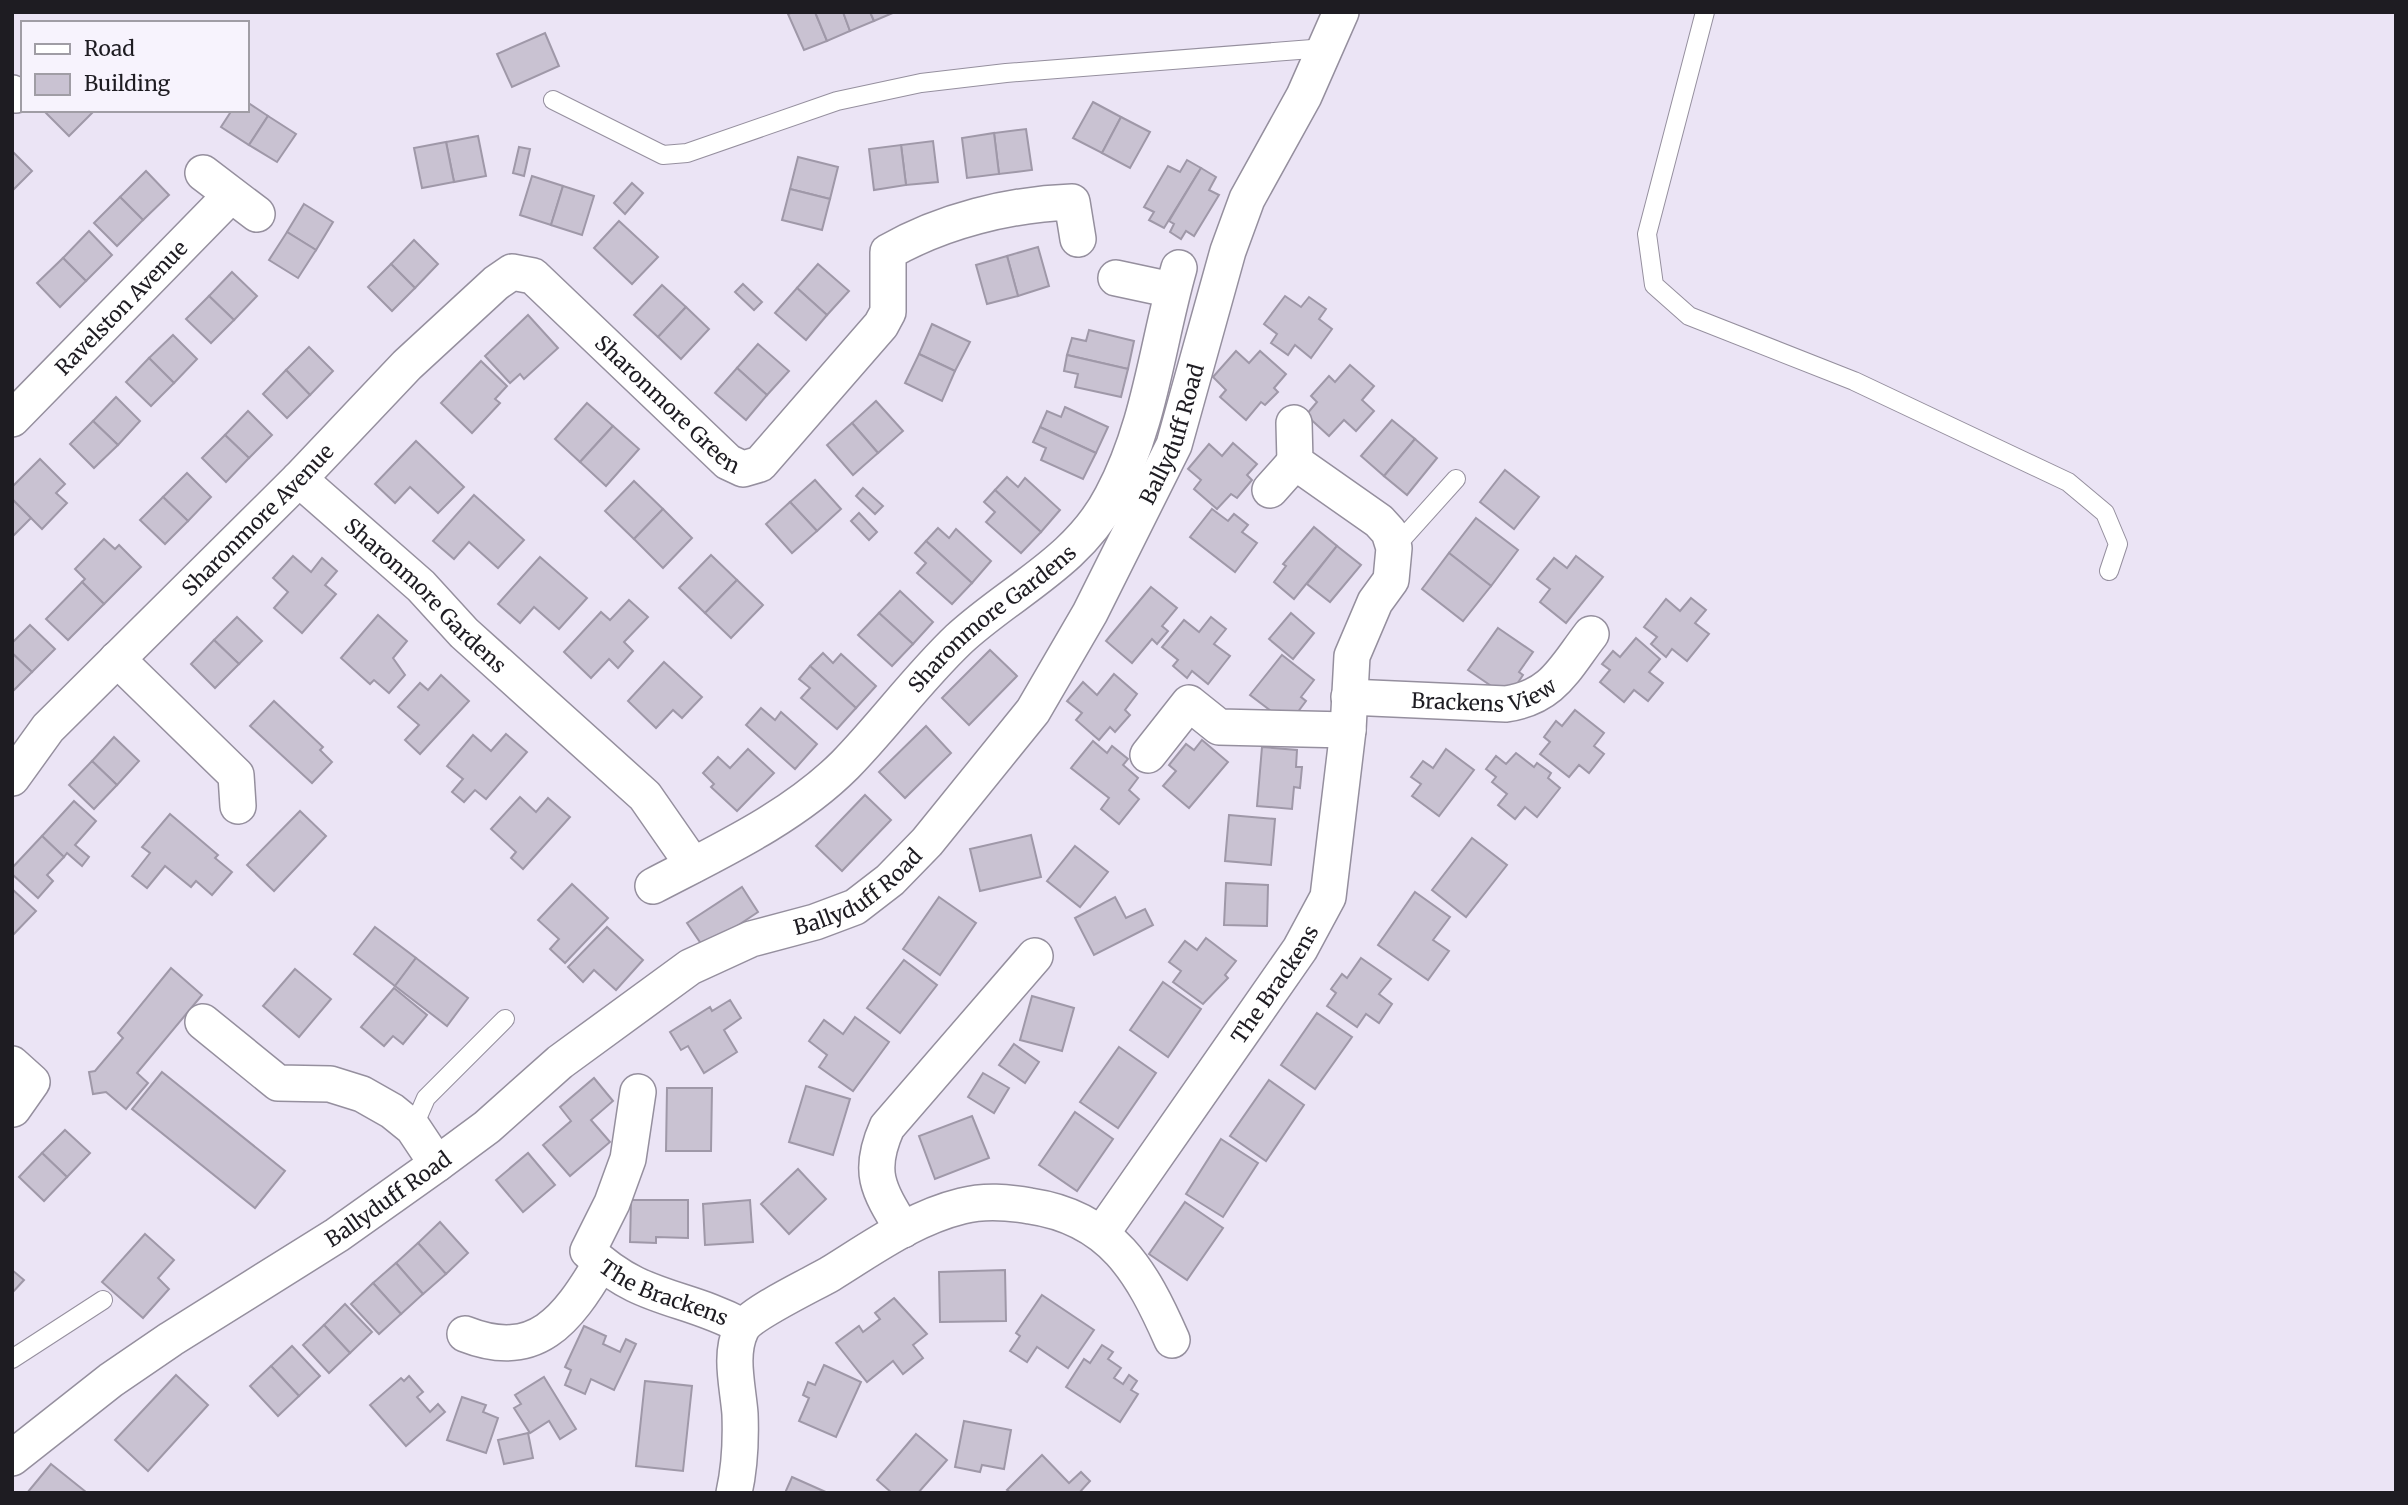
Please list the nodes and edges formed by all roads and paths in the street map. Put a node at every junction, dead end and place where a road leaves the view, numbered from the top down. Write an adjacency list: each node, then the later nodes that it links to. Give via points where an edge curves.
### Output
1 (1341, 12): 3 (street, Ballyduff Road)
2 (1705, 12): 16 (lane, via 1647,234 1654,285 1689,316 1854,381 2068,482 2105,513 2118,544)
3 (1325, 48): 4 (lane, via 922,83 837,101 698,149 663,155); 32 (street, Ballyduff Road, via 1247,199 1174,446 1090,613 1033,711 927,842 855,907 751,939 690,967 560,1062)
4 (553, 100)
5 (202, 173): 9 (street, Ravelston Avenue, via 244,205)
6 (1078, 239): 7 (street, Sharonmore Green, via 1072,202 1026,204 914,237 888,252 888,312 881,325 760,464 743,469 728,462 533,276)
7 (512, 272): 12 (street, Sharonmore Avenue, via 407,365)
8 (1115, 278): 23 (street, Sharonmore Gardens, via 1175,279 1139,436 1113,496 1083,539 1064,559 958,640 844,766 806,798)
9 (12, 419)
10 (1294, 423): 11 (street)
11 (1295, 462): 14 (street); 15 (street, via 1379,521)
12 (299, 479): 18 (street, Sharonmore Avenue); 23 (street, Sharonmore Gardens, via 421,586 464,634 645,796)
13 (1456, 479): 15 (lane)
14 (1270, 490)
15 (1394, 548): 19 (street, The Brackens, via 1391,580 1375,602 1352,656)
16 (2109, 571)
17 (1591, 634): 19 (street, Brackens View, via 1548,689 1531,701)
18 (117, 659): 21 (street, Sharonmore Avenue, via 48,728); 22 (street, via 236,775)
19 (1348, 714): 20 (street, Brackens View, via 1219,727 1189,703); 34 (street, The Brackens, via 1328,897 1318,921)
20 (1148, 755)
21 (12, 778)
22 (238, 806)
23 (693, 865): 24 (street, Sharonmore Gardens)
24 (653, 886)
25 (1035, 956): 33 (street, via 887,1127 876,1151 875,1175)
26 (505, 1019): 31 (lane, via 426,1098)
27 (203, 1022): 31 (street, via 278,1083 330,1084 362,1094)
28 (12, 1064): 30 (street, via 32,1082)
29 (638, 1092): 35 (street, The Brackens, via 628,1158 588,1251)
30 (13, 1109)
31 (413, 1128): 32 (street)
32 (437, 1164): 41 (street, Ballyduff Road, via 337,1235 111,1380)
33 (903, 1230): 34 (street, The Brackens, via 962,1206 999,1201 1042,1207); 37 (street, The Brackens)
34 (1102, 1233): 39 (street, The Brackens, via 1149,1287)
35 (601, 1263): 37 (street, The Brackens, via 654,1295); 38 (street, via 562,1320 541,1336 511,1345)
36 (103, 1300): 40 (lane)
37 (742, 1326): 42 (street, The Brackens, via 735,1359 740,1462)
38 (465, 1334)
39 (1172, 1340)
40 (12, 1359)
41 (12, 1458)
42 (734, 1493)

